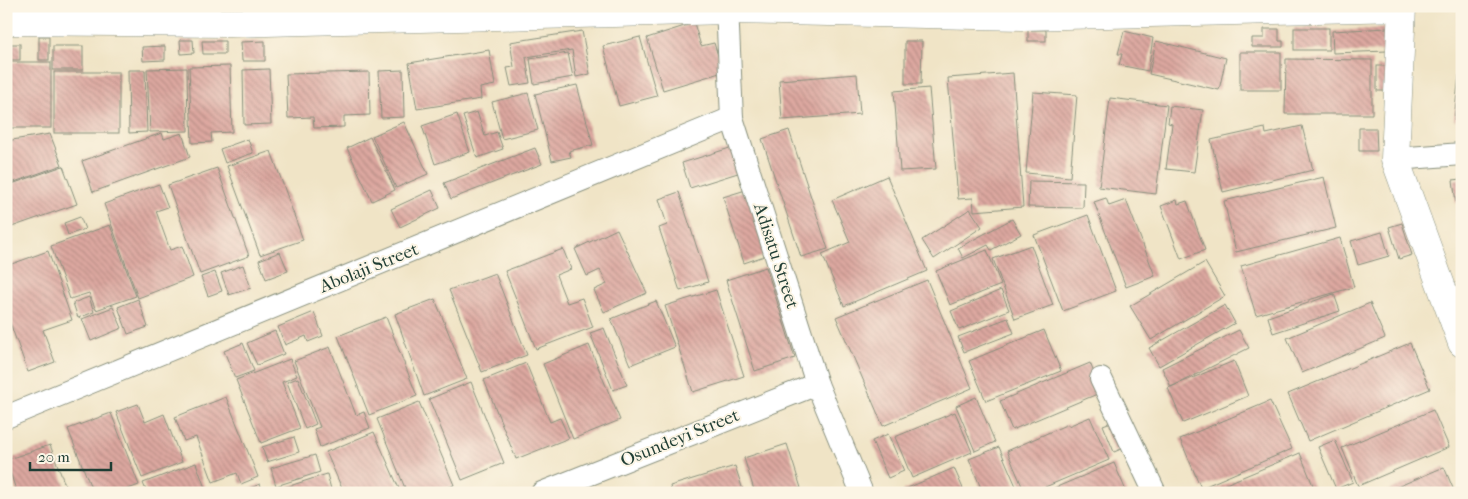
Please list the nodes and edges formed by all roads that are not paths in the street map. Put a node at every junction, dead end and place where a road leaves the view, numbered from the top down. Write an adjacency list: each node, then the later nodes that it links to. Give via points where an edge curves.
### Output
1 (1402, 7): 3 (street); 7 (street)
2 (727, 8): 3 (street); 4 (street, via 229,23); 5 (street, Adisatu Street)
3 (1023, 11)
4 (6, 21)
5 (732, 118): 10 (street, Adisatu Street); 11 (street, Abolaji Street)
6 (1462, 154): 7 (street)
7 (1395, 159): 8 (street)
8 (1462, 343)
9 (1101, 379): 14 (street)
10 (817, 384): 12 (street, Osundeyi Street); 13 (street, Adisatu Street)
11 (6, 417)
12 (542, 493)
13 (862, 493)
14 (1154, 493)

